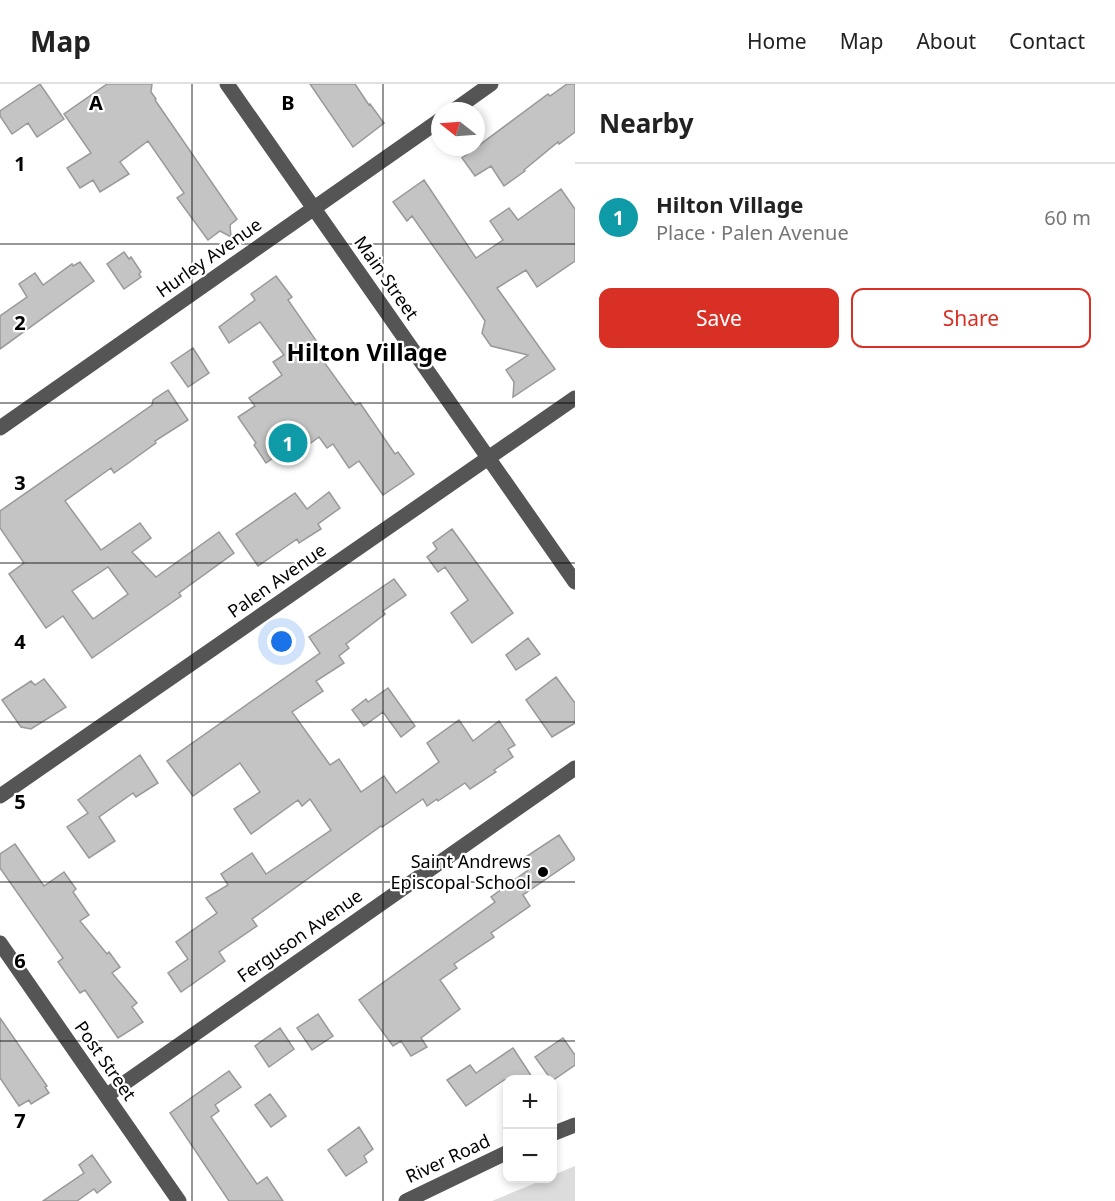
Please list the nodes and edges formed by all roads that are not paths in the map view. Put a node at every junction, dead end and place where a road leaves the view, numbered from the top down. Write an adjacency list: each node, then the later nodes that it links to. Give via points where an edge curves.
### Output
1 (227, 84): 5 (street, Main Street)
2 (491, 84): 3 (street)
3 (466, 102)
4 (431, 126): 5 (street, Hurley Avenue)
5 (314, 209): 7 (street, Hurley Avenue); 8 (street, Main Street)
6 (575, 398): 8 (street, Palen Avenue)
7 (0, 428)
8 (488, 458): 9 (street, Main Street); 11 (street, Palen Avenue)
9 (575, 582)
10 (575, 768): 13 (street, Ferguson Avenue)
11 (0, 796)
12 (0, 943): 13 (street, Post Street)
13 (106, 1096): 17 (street, Post Street)
14 (575, 1125): 15 (street)
15 (557, 1132)
16 (503, 1154): 18 (street, River Road)
17 (179, 1201)
18 (406, 1201)

